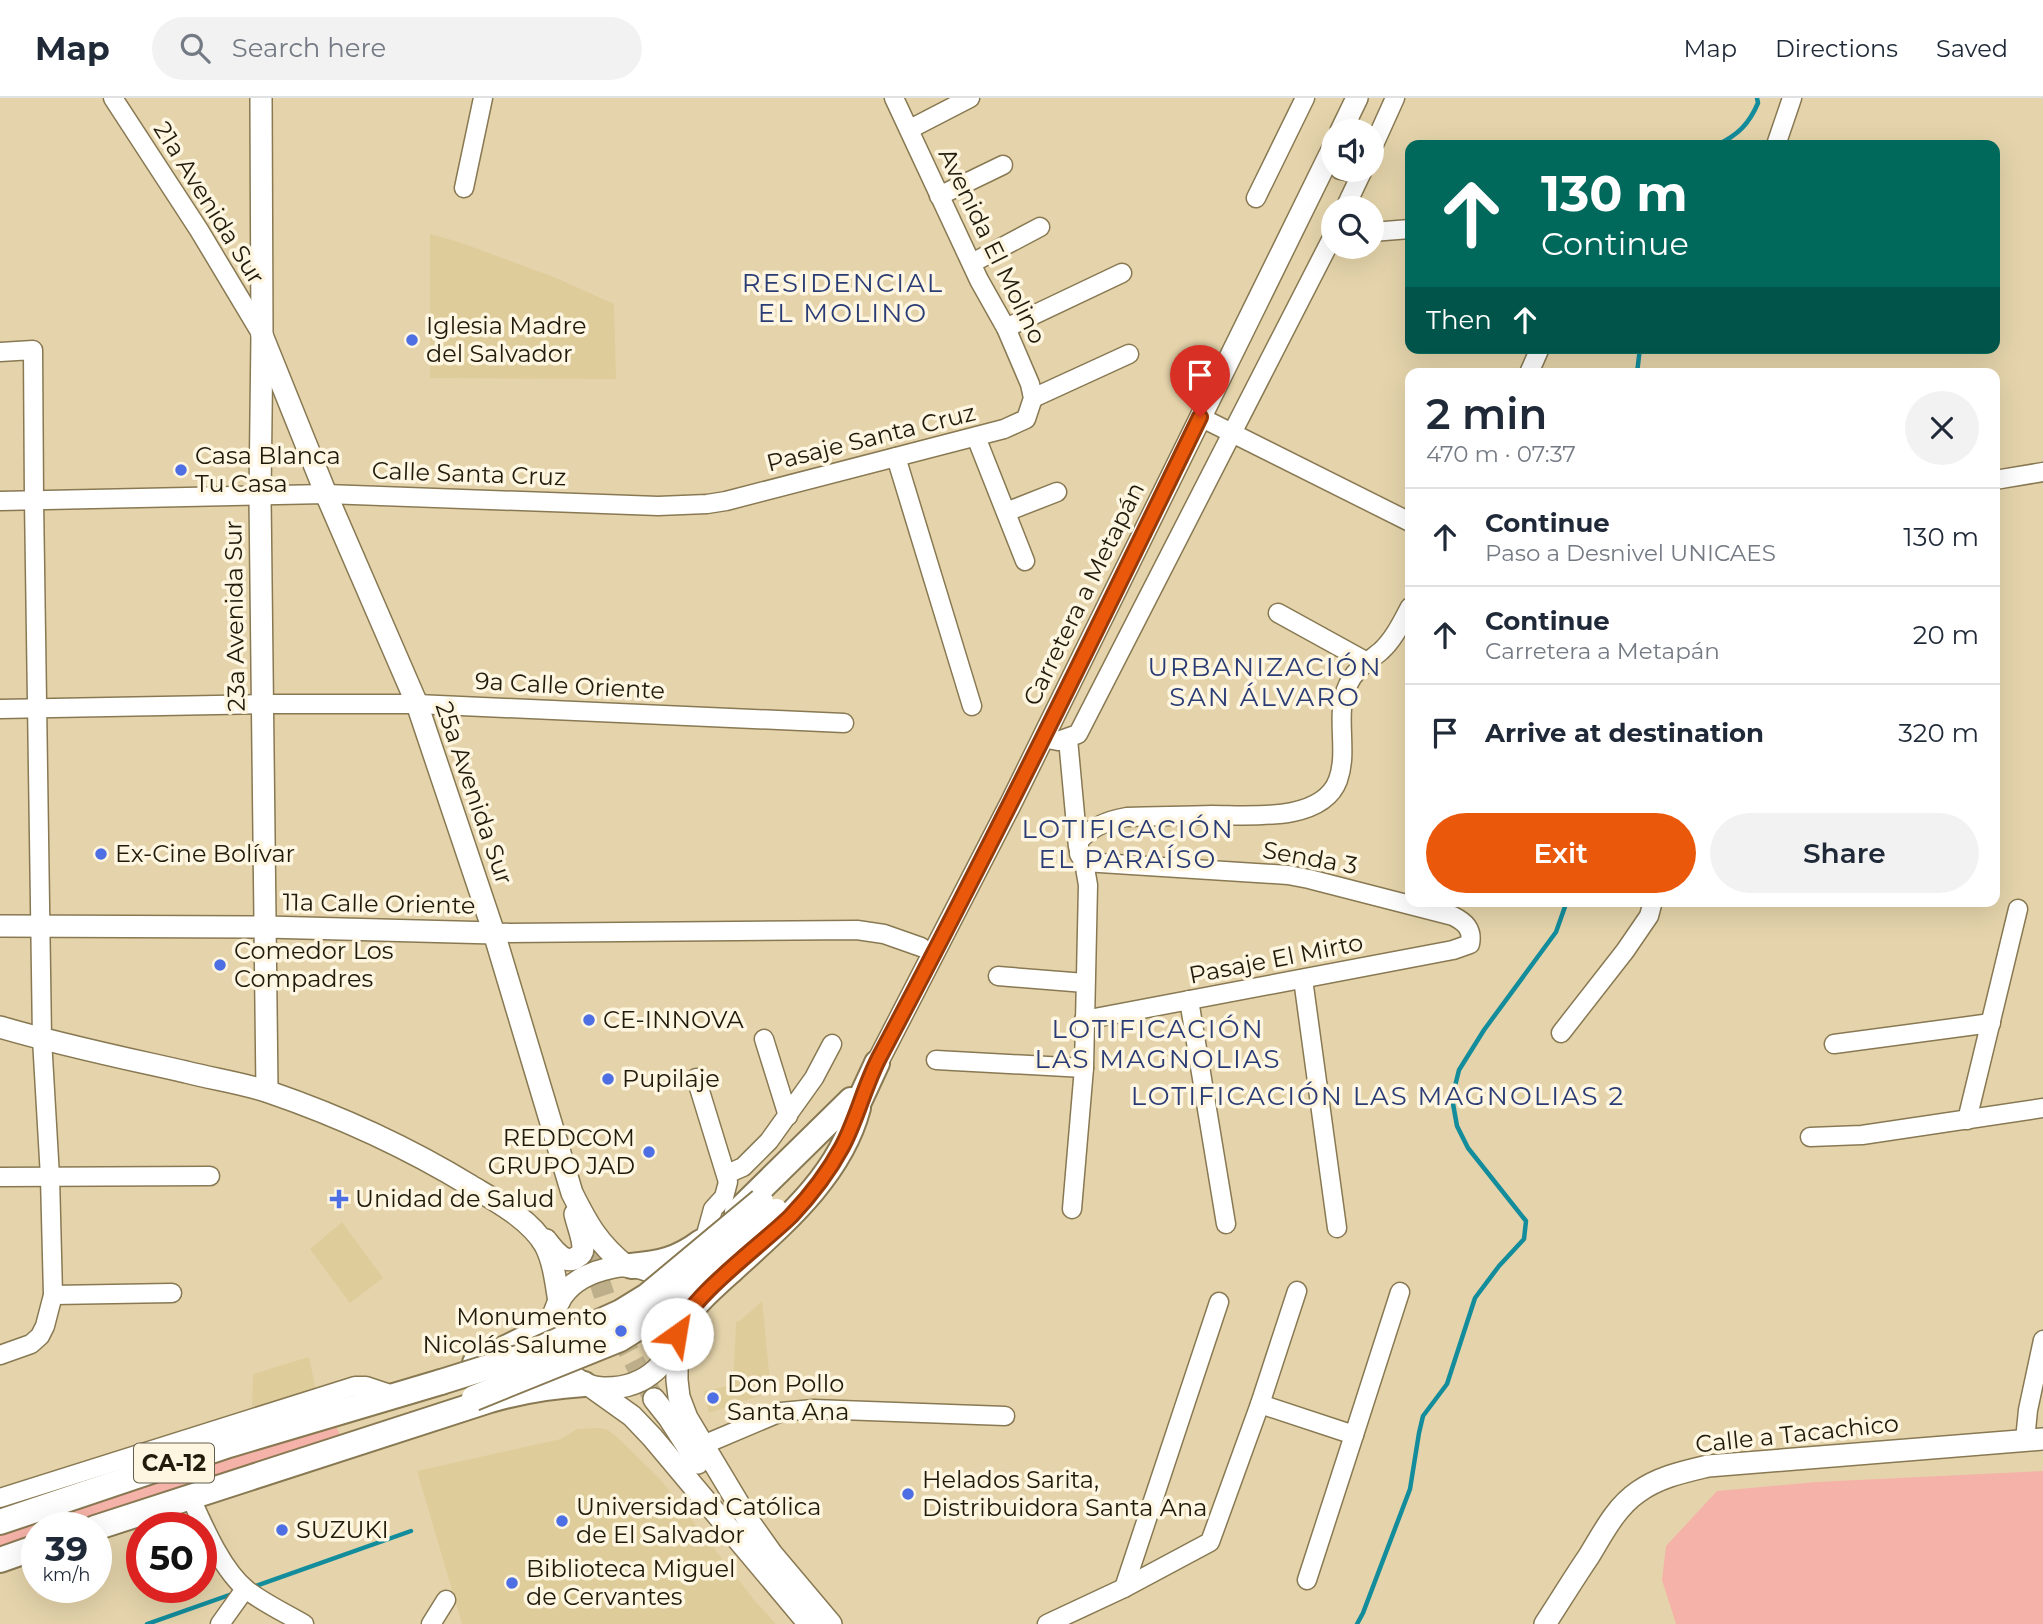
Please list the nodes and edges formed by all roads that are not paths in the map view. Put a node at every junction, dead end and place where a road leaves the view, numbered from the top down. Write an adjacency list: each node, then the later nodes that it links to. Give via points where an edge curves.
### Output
1 (113, 98): 26 (street, 21a Avenida Sur)
2 (261, 98): 26 (main road, 23a Avenida Sur)
3 (483, 98): 16 (street)
4 (894, 98): 12 (street, Avenida El Molino)
5 (970, 98): 12 (street)
6 (1305, 98): 18 (street)
7 (1357, 98): 10 (main road)
8 (1395, 98): 11 (street)
9 (1792, 98): 13 (street)
10 (1347, 119)
11 (1384, 122)
12 (910, 129): 17 (street, Avenida El Molino)
13 (1778, 140)
14 (1003, 165): 17 (street)
15 (1325, 182): 30 (main road, Carretera a Metapán)
16 (464, 188)
17 (939, 196): 23 (street, Avenida El Molino)
18 (1256, 198)
19 (1040, 227): 23 (street)
20 (1405, 229): 21 (street)
21 (1384, 231)
22 (1321, 259): 31 (street)
23 (972, 263): 25 (street, Avenida El Molino)
24 (1122, 273): 25 (street)
25 (1006, 328): 29 (street, Avenida El Molino, via 1031,384)
26 (262, 335): 37 (main road, 25a Avenida Sur); 38 (main road, 23a Avenida Sur)
27 (0, 352): 39 (street, via 33,350)
28 (1129, 354): 29 (street)
29 (1032, 398): 32 (street, Pasaje Santa Cruz, via 1026,419)
30 (1200, 417): 31 (street); 54 (main road, Carretera a Metapán)
31 (1233, 434): 43 (street); 55 (street, via 1078,734)
32 (976, 437): 33 (street, Pasaje Santa Cruz); 42 (street)
33 (896, 457): 41 (street, Pasaje Santa Cruz); 50 (street)
34 (2043, 472): 35 (street)
35 (2000, 479)
36 (1057, 492): 42 (street)
37 (326, 494): 38 (street, Calle Santa Cruz); 41 (street, Calle Santa Cruz, via 658,506); 49 (main road, 25a Avenida Sur)
38 (260, 496): 39 (street, Calle Santa Cruz); 48 (main road, 23a Avenida Sur)
39 (34, 500): 40 (street, Calle Santa Cruz); 52 (street)
40 (0, 501)
41 (726, 501)
42 (1006, 512): 44 (street)
43 (1405, 520)
44 (1024, 561)
45 (1278, 613): 47 (street)
46 (1405, 615): 47 (street, via 1387,644)
47 (1367, 662): 56 (street, via 1345,692 1339,778 1333,790 1315,804 1279,814 1127,817 1086,833)
48 (263, 704): 49 (street, 9a Calle Oriente); 52 (street, 9a Calle Oriente); 63 (main road, 23a Avenida Sur)
49 (417, 704): 53 (street, 9a Calle Oriente); 64 (main road, 25a Avenida Sur)
50 (972, 706)
51 (0, 709): 52 (street, 9a Calle Oriente)
52 (38, 710): 62 (street)
53 (844, 723)
54 (1043, 738): 55 (street); 66 (main road, Carretera a Metapán)
55 (1068, 739): 56 (street)
56 (1080, 850): 57 (street, Senda 3, via 1309,879); 69 (street, via 1088,885)
57 (1405, 899)
58 (1651, 907): 74 (street, via 1625,951)
59 (1452, 909): 65 (street, Senda 3)
60 (2018, 909): 72 (street)
61 (0, 926): 62 (main road, 11a Calle Oriente)
62 (42, 926): 63 (main road, 11a Calle Oriente); 75 (street)
63 (266, 927): 64 (main road, 11a Calle Oriente); 83 (main road, 23a Avenida Sur)
64 (494, 933): 66 (street, 11a Calle Oriente, via 857,930); 93 (main road, 25a Avenida Sur)
65 (1472, 937): 68 (street, Pasaje El Mirto, via 1462,948)
66 (929, 948): 80 (main road, Carretera a Metapán, via 916,989)
67 (998, 976): 69 (street)
68 (1303, 979): 70 (street, Pasaje El Mirto); 98 (street)
69 (1085, 983): 71 (street)
70 (1189, 1000): 71 (street, Pasaje El Mirto); 97 (street)
71 (1084, 1020): 81 (street)
72 (1991, 1023): 78 (street); 87 (street)
73 (0, 1027): 75 (main road)
74 (1561, 1033)
75 (43, 1039): 83 (main road); 92 (street)
76 (764, 1039): 86 (street)
77 (832, 1044): 86 (street)
78 (1834, 1044)
79 (936, 1060): 81 (street)
80 (877, 1062): 84 (highway)
81 (1084, 1068): 95 (street)
82 (696, 1078): 89 (street)
83 (267, 1091): 96 (main road, via 427,1159)
84 (855, 1104): 94 (highway); 99 (highway, via 854,1124 822,1178)
85 (2043, 1108): 87 (street)
86 (788, 1116): 89 (street, via 743,1167)
87 (1967, 1120): 88 (street, via 1862,1135)
88 (1810, 1137)
89 (727, 1174): 100 (street, via 727,1189 713,1209)
90 (210, 1176): 92 (street)
91 (0, 1177): 92 (street)
92 (50, 1177): 106 (street)
93 (570, 1185): 96 (main road, via 583,1249 574,1260 560,1256); 101 (main road); 102 (main road, 25a Avenida Sur, via 590,1229)
94 (759, 1207): 99 (highway); 100 (highway); 116 (highway, bridge, via 621,1312 524,1356); 121 (highway, bridge, via 668,1309 641,1326 474,1398)
95 (1072, 1209)
96 (520, 1219): 108 (main road, via 545,1245 556,1282)
97 (1226, 1224)
98 (1337, 1228)
99 (768, 1236): 109 (highway, via 702,1297)
100 (705, 1238): 102 (highway, via 673,1259)
101 (588, 1246)
102 (629, 1266): 108 (main road, via 585,1278 566,1291); 109 (main road, via 650,1272 667,1285 676,1303)
103 (1297, 1291): 115 (street)
104 (1400, 1292): 118 (street)
105 (172, 1293): 106 (street)
106 (53, 1295): 111 (street, via 40,1336)
107 (1219, 1302): 130 (street)
108 (556, 1310): 112 (main road, via 553,1336 558,1356 568,1372); 113 (highway, CA-12, via 530,1336 483,1360)
109 (677, 1331): 112 (main road, via 667,1358 649,1376 622,1386); 120 (main road, via 679,1397)
110 (2043, 1340): 119 (street, via 2028,1410)
111 (0, 1355)
112 (587, 1385): 121 (highway, CA-12, via 524,1390); 136 (main road, via 632,1416 652,1437)
113 (387, 1392): 116 (highway, CA-12); 123 (street, via 355,1386)
114 (654, 1399): 126 (main road, via 732,1509)
115 (1260, 1404): 118 (street); 130 (street, via 1210,1542)
116 (350, 1408): 124 (highway, CA-12)
117 (1006, 1416): 120 (street, via 813,1409 781,1412)
118 (1354, 1435): 129 (street)
119 (2034, 1439): 139 (main road, Calle a Tacachico, via 1708,1466 1671,1475 1623,1505)
120 (704, 1446): 126 (main road)
121 (326, 1451): 122 (highway, CA-12)
122 (190, 1496): 125 (highway, CA-12); 131 (street, via 207,1536)
123 (0, 1498)
124 (0, 1522)
125 (112, 1522)
126 (750, 1523): 137 (main road)
127 (21, 1553): 128 (highway)
128 (0, 1560)
129 (1307, 1580)
130 (1124, 1588): 138 (street)
131 (245, 1589): 133 (street); 134 (street)
132 (446, 1600): 135 (street)
133 (220, 1624)
134 (304, 1624)
135 (431, 1624)
136 (809, 1624)
137 (831, 1624)
138 (1047, 1624)
139 (1545, 1624)

